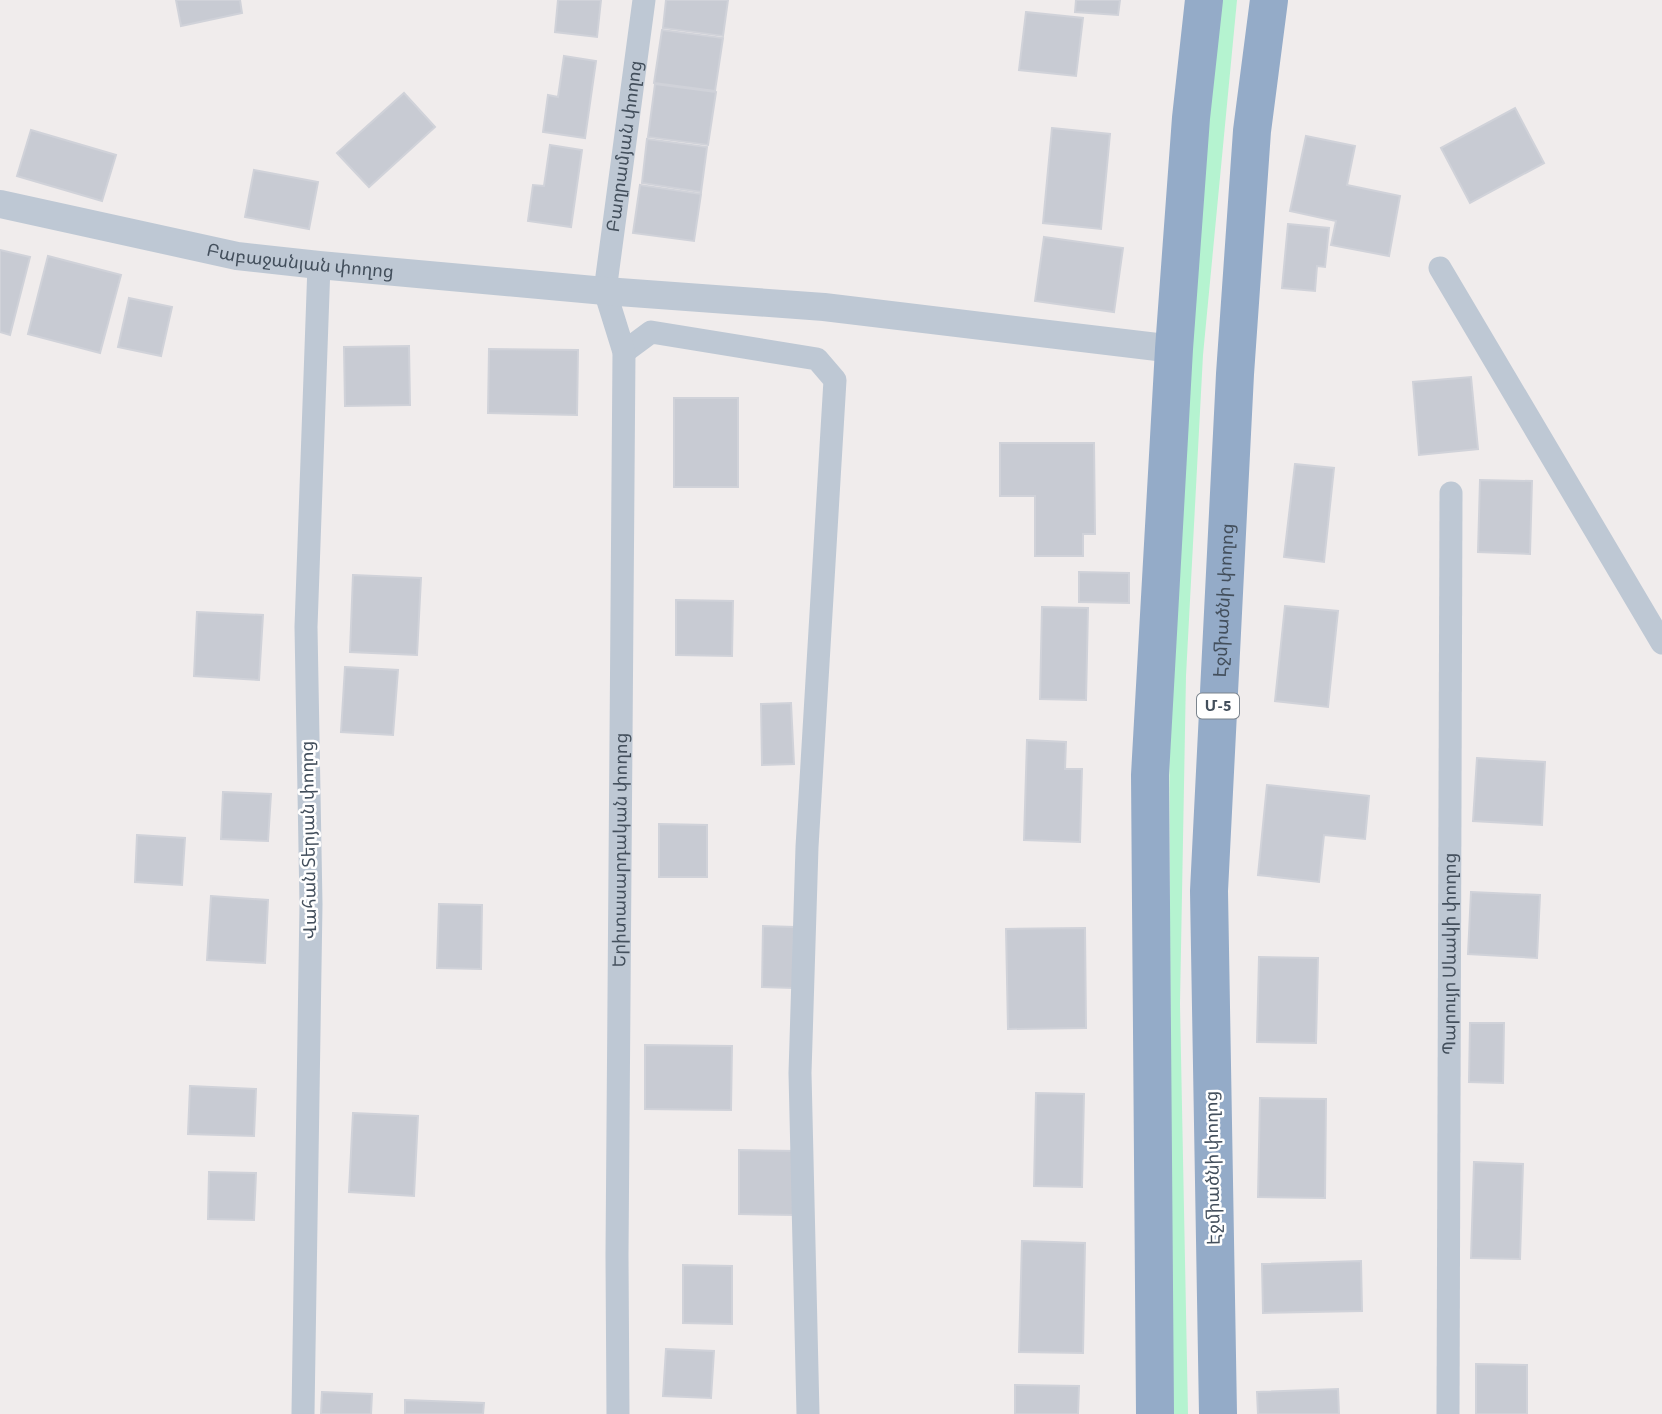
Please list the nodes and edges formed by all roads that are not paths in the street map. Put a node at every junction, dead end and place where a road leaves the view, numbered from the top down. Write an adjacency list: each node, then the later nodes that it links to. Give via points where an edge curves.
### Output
1 (644, 0): 7 (street, Բաղրամյան փողոց)
2 (1204, 0): 8 (highway)
3 (1269, 0): 16 (highway, Էջմիածնի փողոց / Մ-5, via 1252,131 1235,374 1209,891)
4 (0, 204): 5 (street, Բաբաջանյան փողոց, via 237,256)
5 (319, 265): 7 (street, Բաբաջանյան փողոց); 12 (street, Վահան Տերյան փողոց, via 306,627 311,904)
6 (1440, 268): 11 (street)
7 (605, 290): 8 (street, Բաբաջանյան փողոց, via 824,307); 9 (street, Երիտասարդական փողոց)
8 (1174, 349): 15 (highway, via 1150,775)
9 (624, 352): 13 (street, Երիտասարդական փողոց); 14 (street, via 651,332 817,359 835,380 807,846 800,1073)
10 (1451, 493): 17 (street, Պարույր Սևակի փողոց)
11 (1662, 643)
12 (303, 1414)
13 (618, 1414)
14 (808, 1414)
15 (1155, 1414)
16 (1218, 1414)
17 (1448, 1414)

